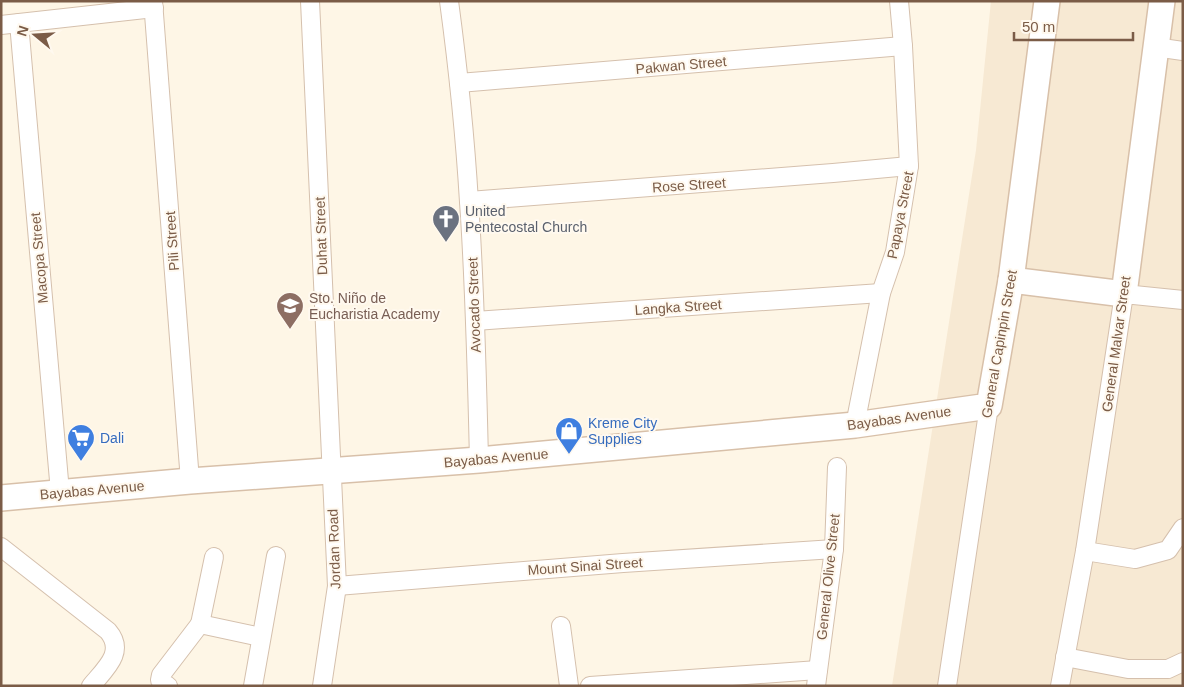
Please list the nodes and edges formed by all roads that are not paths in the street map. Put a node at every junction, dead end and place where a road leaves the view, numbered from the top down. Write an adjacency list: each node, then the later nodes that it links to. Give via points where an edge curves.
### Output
1 (310, 1): 23 (street, Duhat Street)
2 (449, 1): 11 (street, Avocado Street)
3 (899, 1): 8 (street, Papaya Street)
4 (1047, 1): 14 (street, General Capinpin Street)
5 (1162, 1): 9 (street, General Malvar Street)
6 (154, 5): 7 (street); 24 (street, Pili Street)
7 (10, 24): 25 (street, Macopa Street)
8 (904, 46): 11 (street, Pakwan Street); 12 (street, Papaya Street)
9 (1155, 47): 10 (street); 16 (street, General Malvar Street)
10 (1183, 51)
11 (459, 83): 13 (street, Avocado Street)
12 (909, 166): 13 (street, Rose Street); 15 (street, Papaya Street, via 895,252)
13 (470, 202): 18 (street, Avocado Street)
14 (1011, 280): 16 (street); 19 (street, General Capinpin Street)
15 (881, 293): 18 (street, Langka Street); 20 (street, Papaya Street)
16 (1124, 294): 17 (street); 30 (street, General Malvar Street)
17 (1183, 300)
18 (475, 321): 21 (street, Avocado Street)
19 (989, 406): 20 (street, Bayabas Avenue); 48 (street, General Capinpin Street)
20 (855, 425): 21 (street, Bayabas Avenue)
21 (479, 460): 23 (street, Bayabas Avenue)
22 (837, 468): 29 (street, General Olive Street)
23 (331, 471): 24 (street, Bayabas Avenue); 33 (street, Jordan Road)
24 (190, 481): 25 (street, Bayabas Avenue)
25 (60, 492): 26 (street, Bayabas Avenue)
26 (1, 498)
27 (1183, 528): 30 (street, via 1168,550 1134,559)
28 (1, 547): 43 (street, via 114,638 116,652)
29 (834, 549): 33 (street, Mount Sinai Street); 39 (street, General Olive Street)
30 (1085, 551): 37 (street, General Malvar Street)
31 (276, 556): 36 (street)
32 (214, 557): 34 (street)
33 (337, 586): 45 (street, Jordan Road)
34 (200, 624): 36 (street); 40 (street, via 164,670)
35 (561, 626): 46 (street)
36 (261, 638): 44 (street)
37 (1065, 657): 38 (street, via 1128,669 1168,668); 49 (street, General Malvar Street)
38 (1183, 662)
39 (817, 678): 41 (street)
40 (164, 683)
41 (689, 683): 42 (street)
42 (626, 684): 47 (street)
43 (92, 686)
44 (253, 686)
45 (322, 686)
46 (569, 686)
47 (590, 686)
48 (947, 686)
49 (1060, 686)

